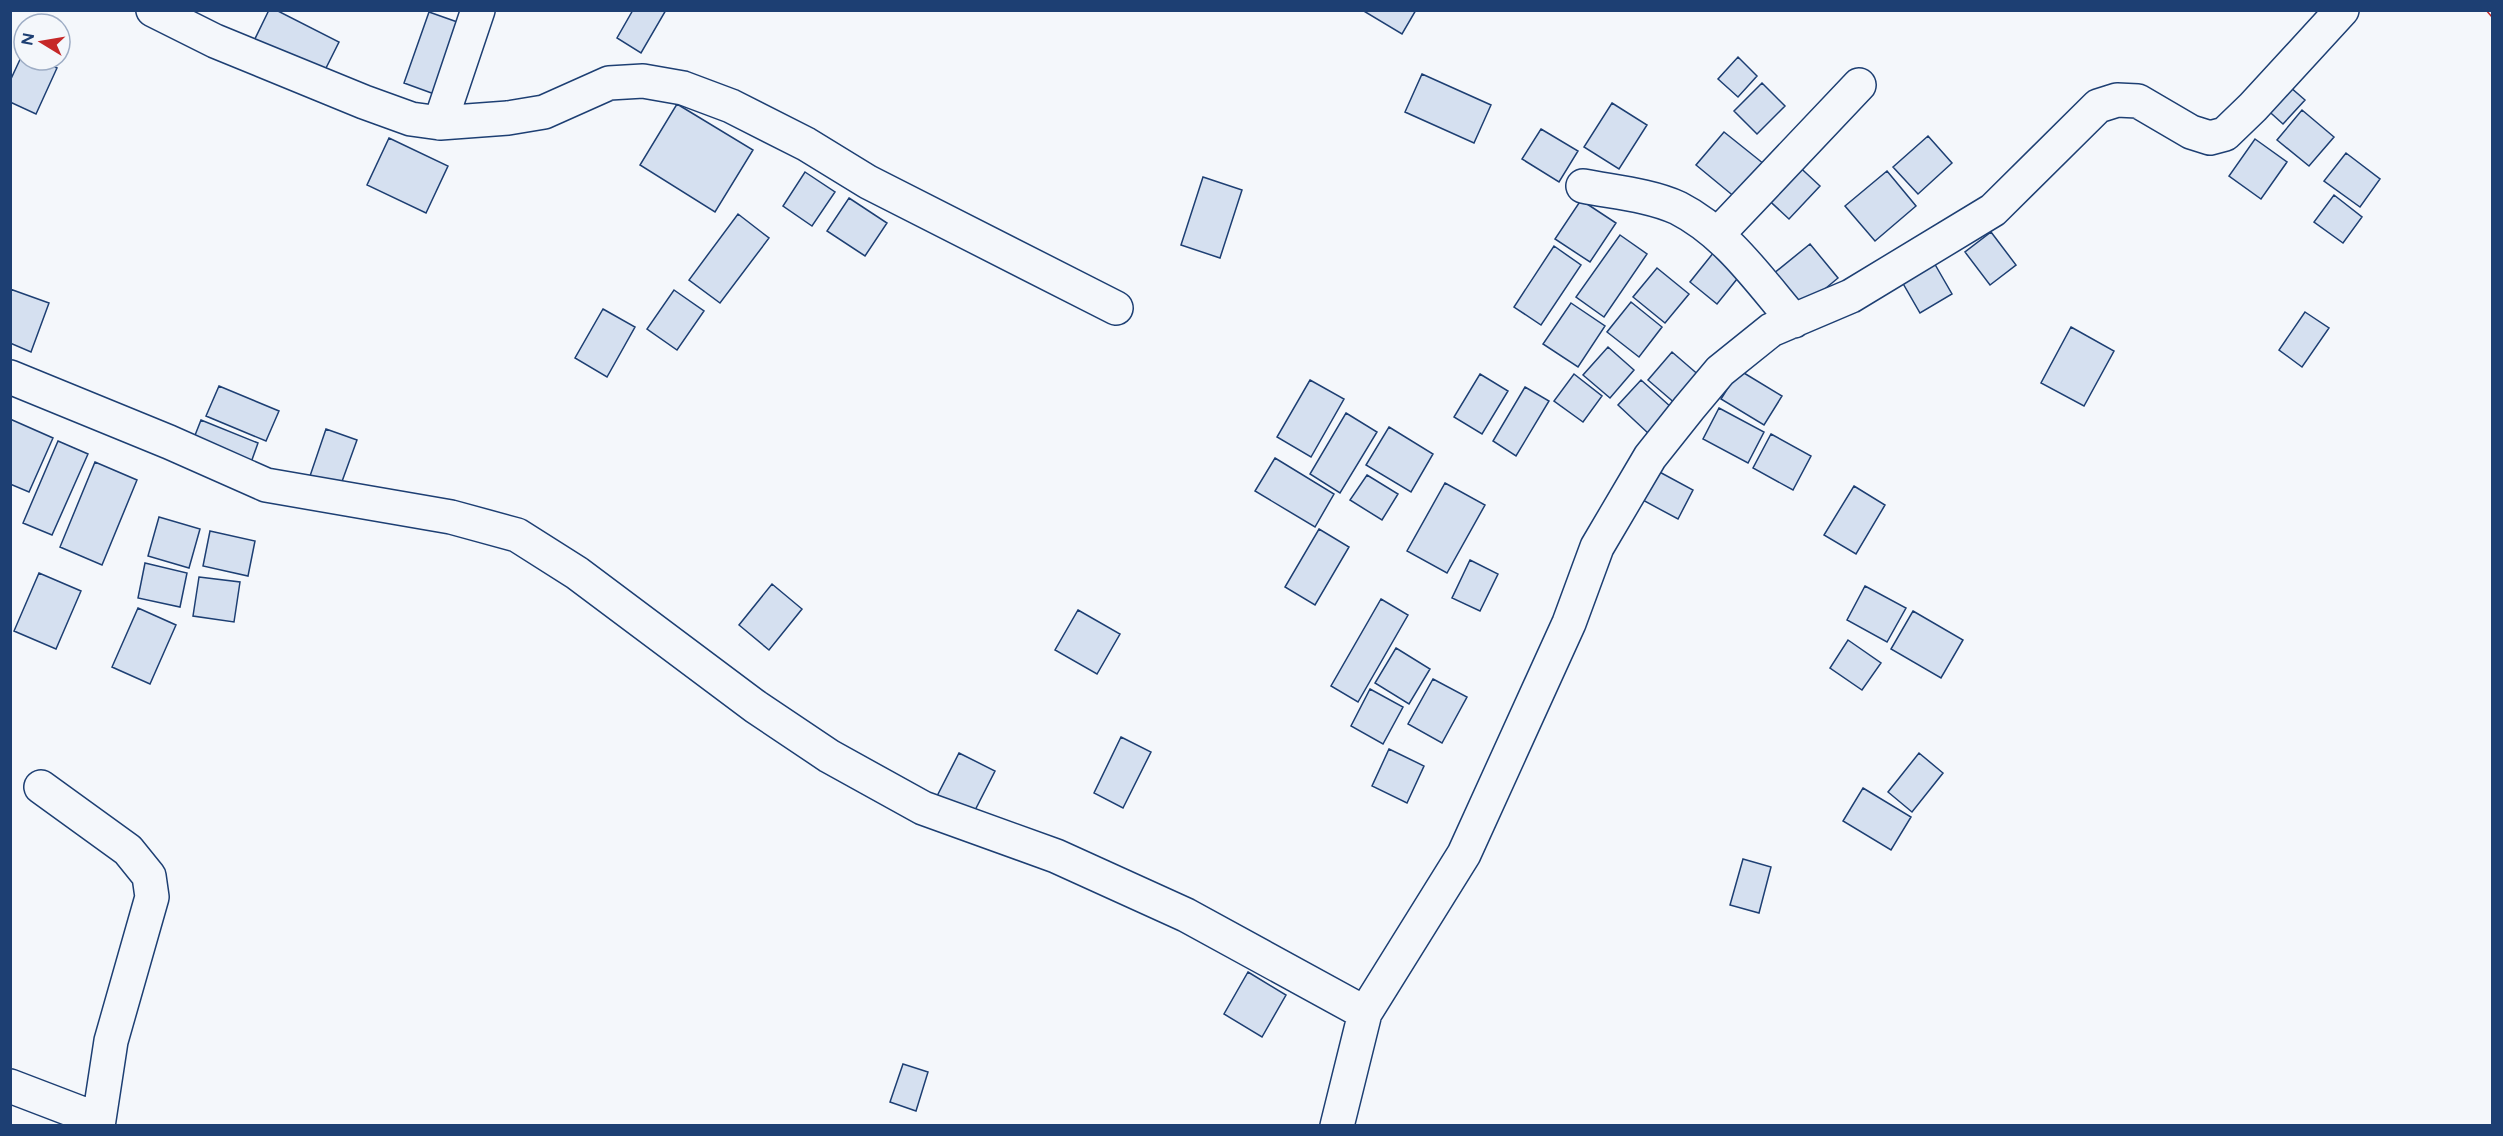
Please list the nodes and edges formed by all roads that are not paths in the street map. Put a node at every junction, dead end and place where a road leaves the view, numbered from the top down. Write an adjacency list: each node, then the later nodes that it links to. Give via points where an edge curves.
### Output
1 (153, 10): 5 (street, via 215,41 364,102 411,119)
2 (478, 10): 5 (street)
3 (2342, 10): 9 (street, via 2224,134 2210,138 2191,132 2138,101 2117,100 2098,106 1993,210 1851,296)
4 (1859, 86): 7 (street)
5 (440, 123): 8 (street, via 544,112 609,83 643,81 683,88 731,106 806,144 868,182)
6 (1583, 186): 7 (street, via 1677,208)
7 (1717, 235): 9 (street)
8 (1116, 308)
9 (1794, 321): 12 (street, via 1771,330 1720,371 1650,457 1598,547 1569,623 1464,854)
10 (10, 377): 12 (street, via 266,485 451,517 517,535 577,573 756,707 829,756 923,808 1056,856 1186,915)
11 (41, 787): 14 (street, via 128,850 149,876 152,897 111,1041)
12 (1365, 1012): 15 (street)
13 (10, 1086): 14 (street)
14 (98, 1123)
15 (1337, 1125)

